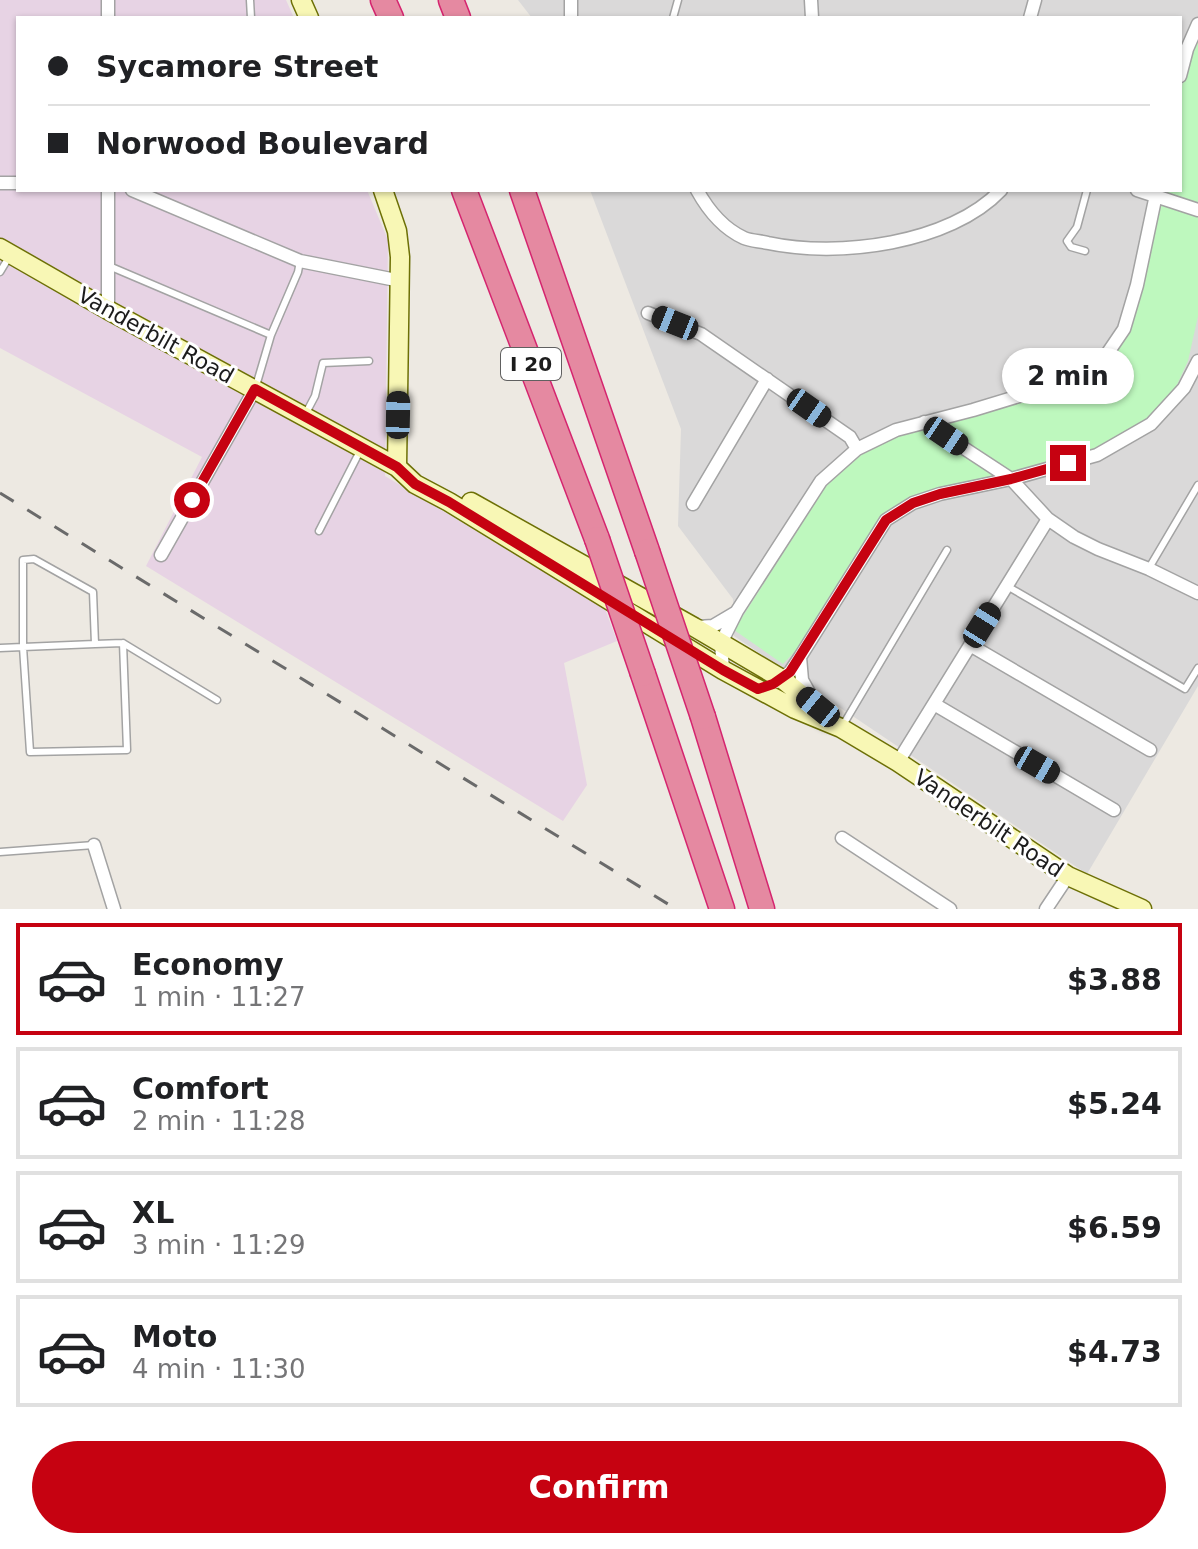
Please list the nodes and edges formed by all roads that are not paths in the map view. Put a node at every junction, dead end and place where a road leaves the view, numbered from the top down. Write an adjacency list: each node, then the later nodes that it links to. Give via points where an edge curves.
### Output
1 (1198, 24): 2 (street)
2 (1182, 68)
3 (108, 192): 16 (street)
4 (137, 192): 15 (street)
5 (384, 192): 18 (street, via 397,231)
6 (465, 192): 66 (highway, I 20, bridge, via 597,539)
7 (523, 192): 67 (highway, I 20, bridge, via 703,717)
8 (698, 192): 9 (street, via 714,218 744,238 790,248 852,249 954,223)
9 (999, 192)
10 (1086, 192): 14 (lane, via 1077,227 1067,241)
11 (1156, 193): 12 (street); 27 (street, via 1124,329 1105,357 1078,378)
12 (1198, 210)
13 (6, 251): 17 (lane); 19 (street, Vanderbilt Road)
14 (1085, 251)
15 (300, 261): 18 (street); 21 (lane)
16 (109, 266): 19 (street); 21 (lane)
17 (0, 272)
18 (401, 281): 30 (street)
19 (108, 310): 25 (street, Vanderbilt Road)
20 (648, 313): 24 (street, via 701,334)
21 (271, 335): 25 (lane)
22 (369, 361): 26 (lane, via 323,363)
23 (1198, 361): 31 (street, via 1184,388 1151,424 1097,455)
24 (767, 379): 29 (street, via 850,437); 33 (street)
25 (255, 389): 26 (street, Vanderbilt Road); 37 (street)
26 (304, 416): 28 (street, Vanderbilt Road)
27 (924, 422): 29 (street); 31 (street)
28 (361, 448): 30 (street, Vanderbilt Road); 35 (lane)
29 (857, 449): 41 (street, via 821,481)
30 (397, 467): 42 (street, Vanderbilt Road, via 423,475); 51 (street, Vanderbilt Road, via 415,484)
31 (1011, 479): 34 (street); 49 (street, via 940,494 886,520)
32 (1198, 485): 38 (lane)
33 (693, 504)
34 (1048, 519): 38 (street, via 1074,537); 39 (street)
35 (319, 531)
36 (947, 550): 57 (lane)
37 (161, 555)
38 (1149, 569): 40 (street)
39 (1007, 586): 46 (street); 50 (lane, via 1185,689)
40 (1198, 593)
41 (737, 611): 42 (street, via 713,626); 44 (street)
42 (694, 627): 44 (street, Vanderbilt Road)
43 (123, 643): 45 (lane); 47 (lane, via 127,750 30,752); 54 (lane)
44 (721, 643): 51 (street); 52 (street, Vanderbilt Road)
45 (95, 644): 47 (lane); 47 (lane, via 93,592 34,559 23,560)
46 (970, 645): 55 (street); 58 (street)
47 (23, 647): 48 (lane)
48 (0, 648)
49 (800, 657): 52 (street); 56 (street, via 802,680)
50 (1198, 668)
51 (723, 670): 53 (street, Vanderbilt Road)
52 (782, 679): 53 (street); 56 (street, Vanderbilt Road)
53 (758, 689): 57 (street, Vanderbilt Road)
54 (217, 700)
55 (934, 704): 59 (street); 60 (street)
56 (818, 707): 57 (street, Vanderbilt Road)
57 (841, 728): 59 (street, Vanderbilt Road)
58 (1150, 750)
59 (898, 762): 64 (street, Vanderbilt Road)
60 (1114, 810)
61 (842, 838): 68 (street)
62 (94, 845): 63 (lane); 65 (street)
63 (0, 852)
64 (1068, 876): 69 (street); 70 (street, Vanderbilt Road)
65 (114, 909)
66 (722, 909)
67 (762, 909)
68 (950, 909)
69 (1046, 909)
70 (1142, 909)

